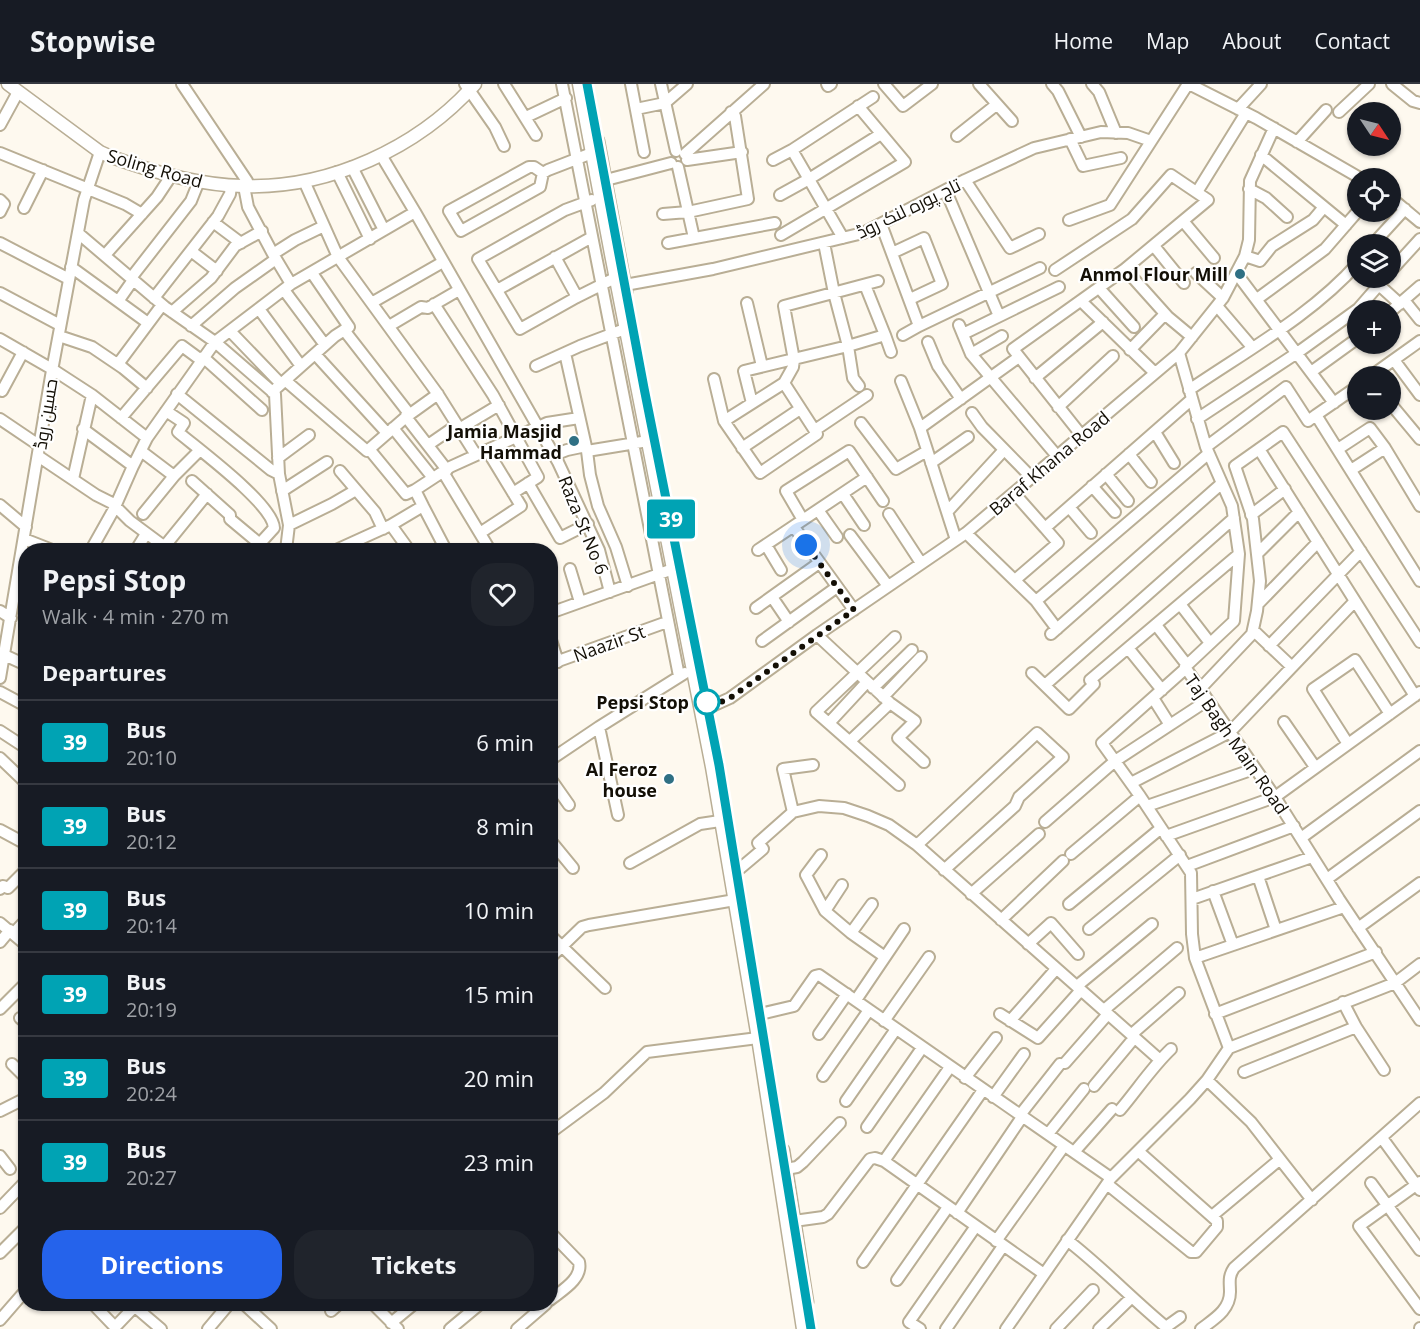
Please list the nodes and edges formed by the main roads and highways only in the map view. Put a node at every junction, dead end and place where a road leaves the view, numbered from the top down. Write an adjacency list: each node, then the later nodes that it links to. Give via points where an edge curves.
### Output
1 (8, 84): 4 (main road, Soling Road, via 100,152 171,176 231,186 304,181 381,155 453,106)
2 (579, 84): 5 (main road, via 611,254)
3 (587, 84): 5 (main road)
4 (470, 86)
5 (620, 281): 6 (main road)
6 (629, 328): 7 (main road); 7 (main road, via 632,362)
7 (667, 517): 8 (main road, via 708,708); 8 (main road, via 673,569)
8 (716, 766): 9 (main road, via 737,871); 9 (main road, via 720,821)
9 (761, 1037): 10 (main road); 10 (main road, via 786,1169)
10 (799, 1280): 11 (main road); 12 (main road)
11 (803, 1329)
12 (811, 1329)

